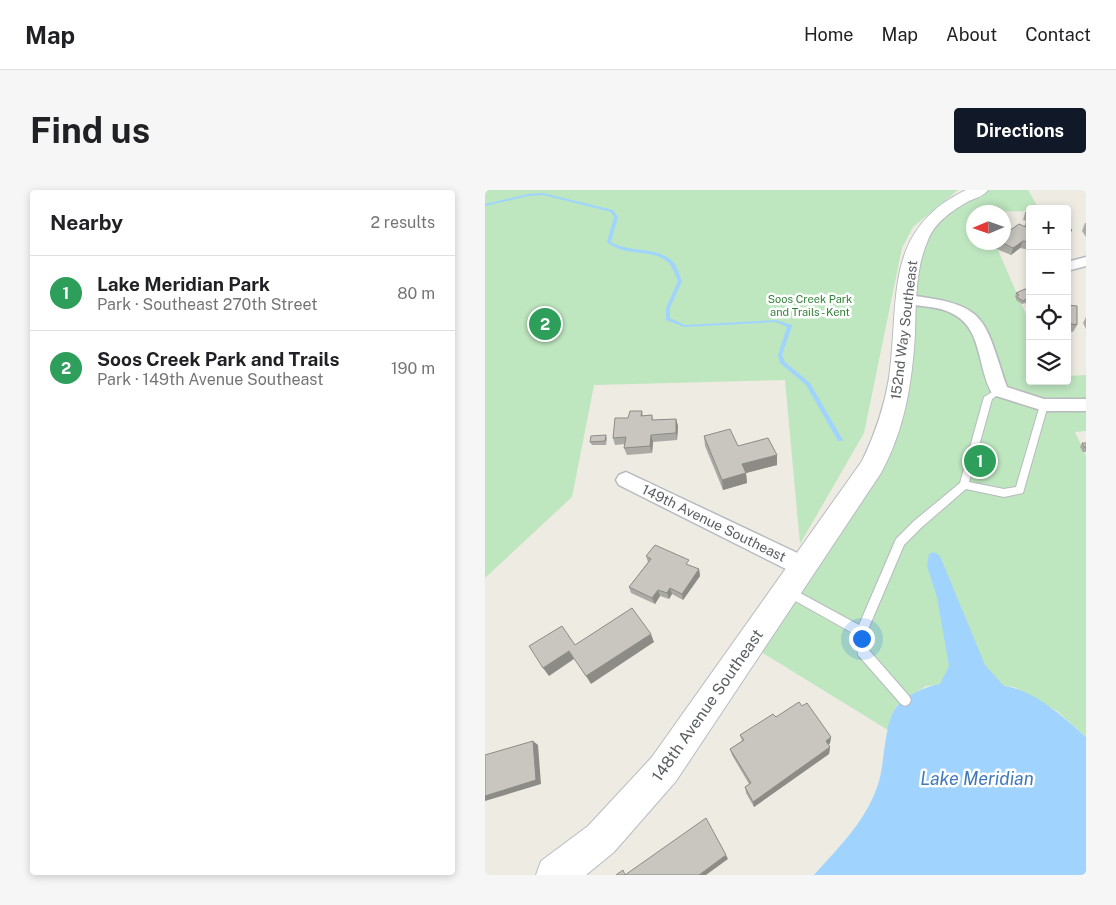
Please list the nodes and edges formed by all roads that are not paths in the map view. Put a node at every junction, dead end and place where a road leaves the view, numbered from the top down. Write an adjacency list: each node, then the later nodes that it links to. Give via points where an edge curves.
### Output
1 (980, 190): 4 (street, 152nd Way Southeast, via 939,214 919,239 911,267)
2 (1086, 261): 3 (street)
3 (1071, 265)
4 (908, 300): 5 (street, via 954,307 968,315 980,333); 10 (street, 152nd Way Southeast, via 902,361 888,432 872,466)
5 (999, 391): 6 (street); 9 (lane, via 988,397)
6 (1044, 405): 7 (street); 9 (lane, via 1020,490 1004,493)
7 (1086, 405)
8 (626, 480): 10 (street, 149th Avenue Southeast)
9 (964, 485): 11 (lane, via 900,542)
10 (794, 578): 11 (lane); 13 (street, 148th Avenue Southeast, via 664,769 601,839)
11 (861, 632): 12 (lane, via 862,651)
12 (905, 700)
13 (555, 875)

